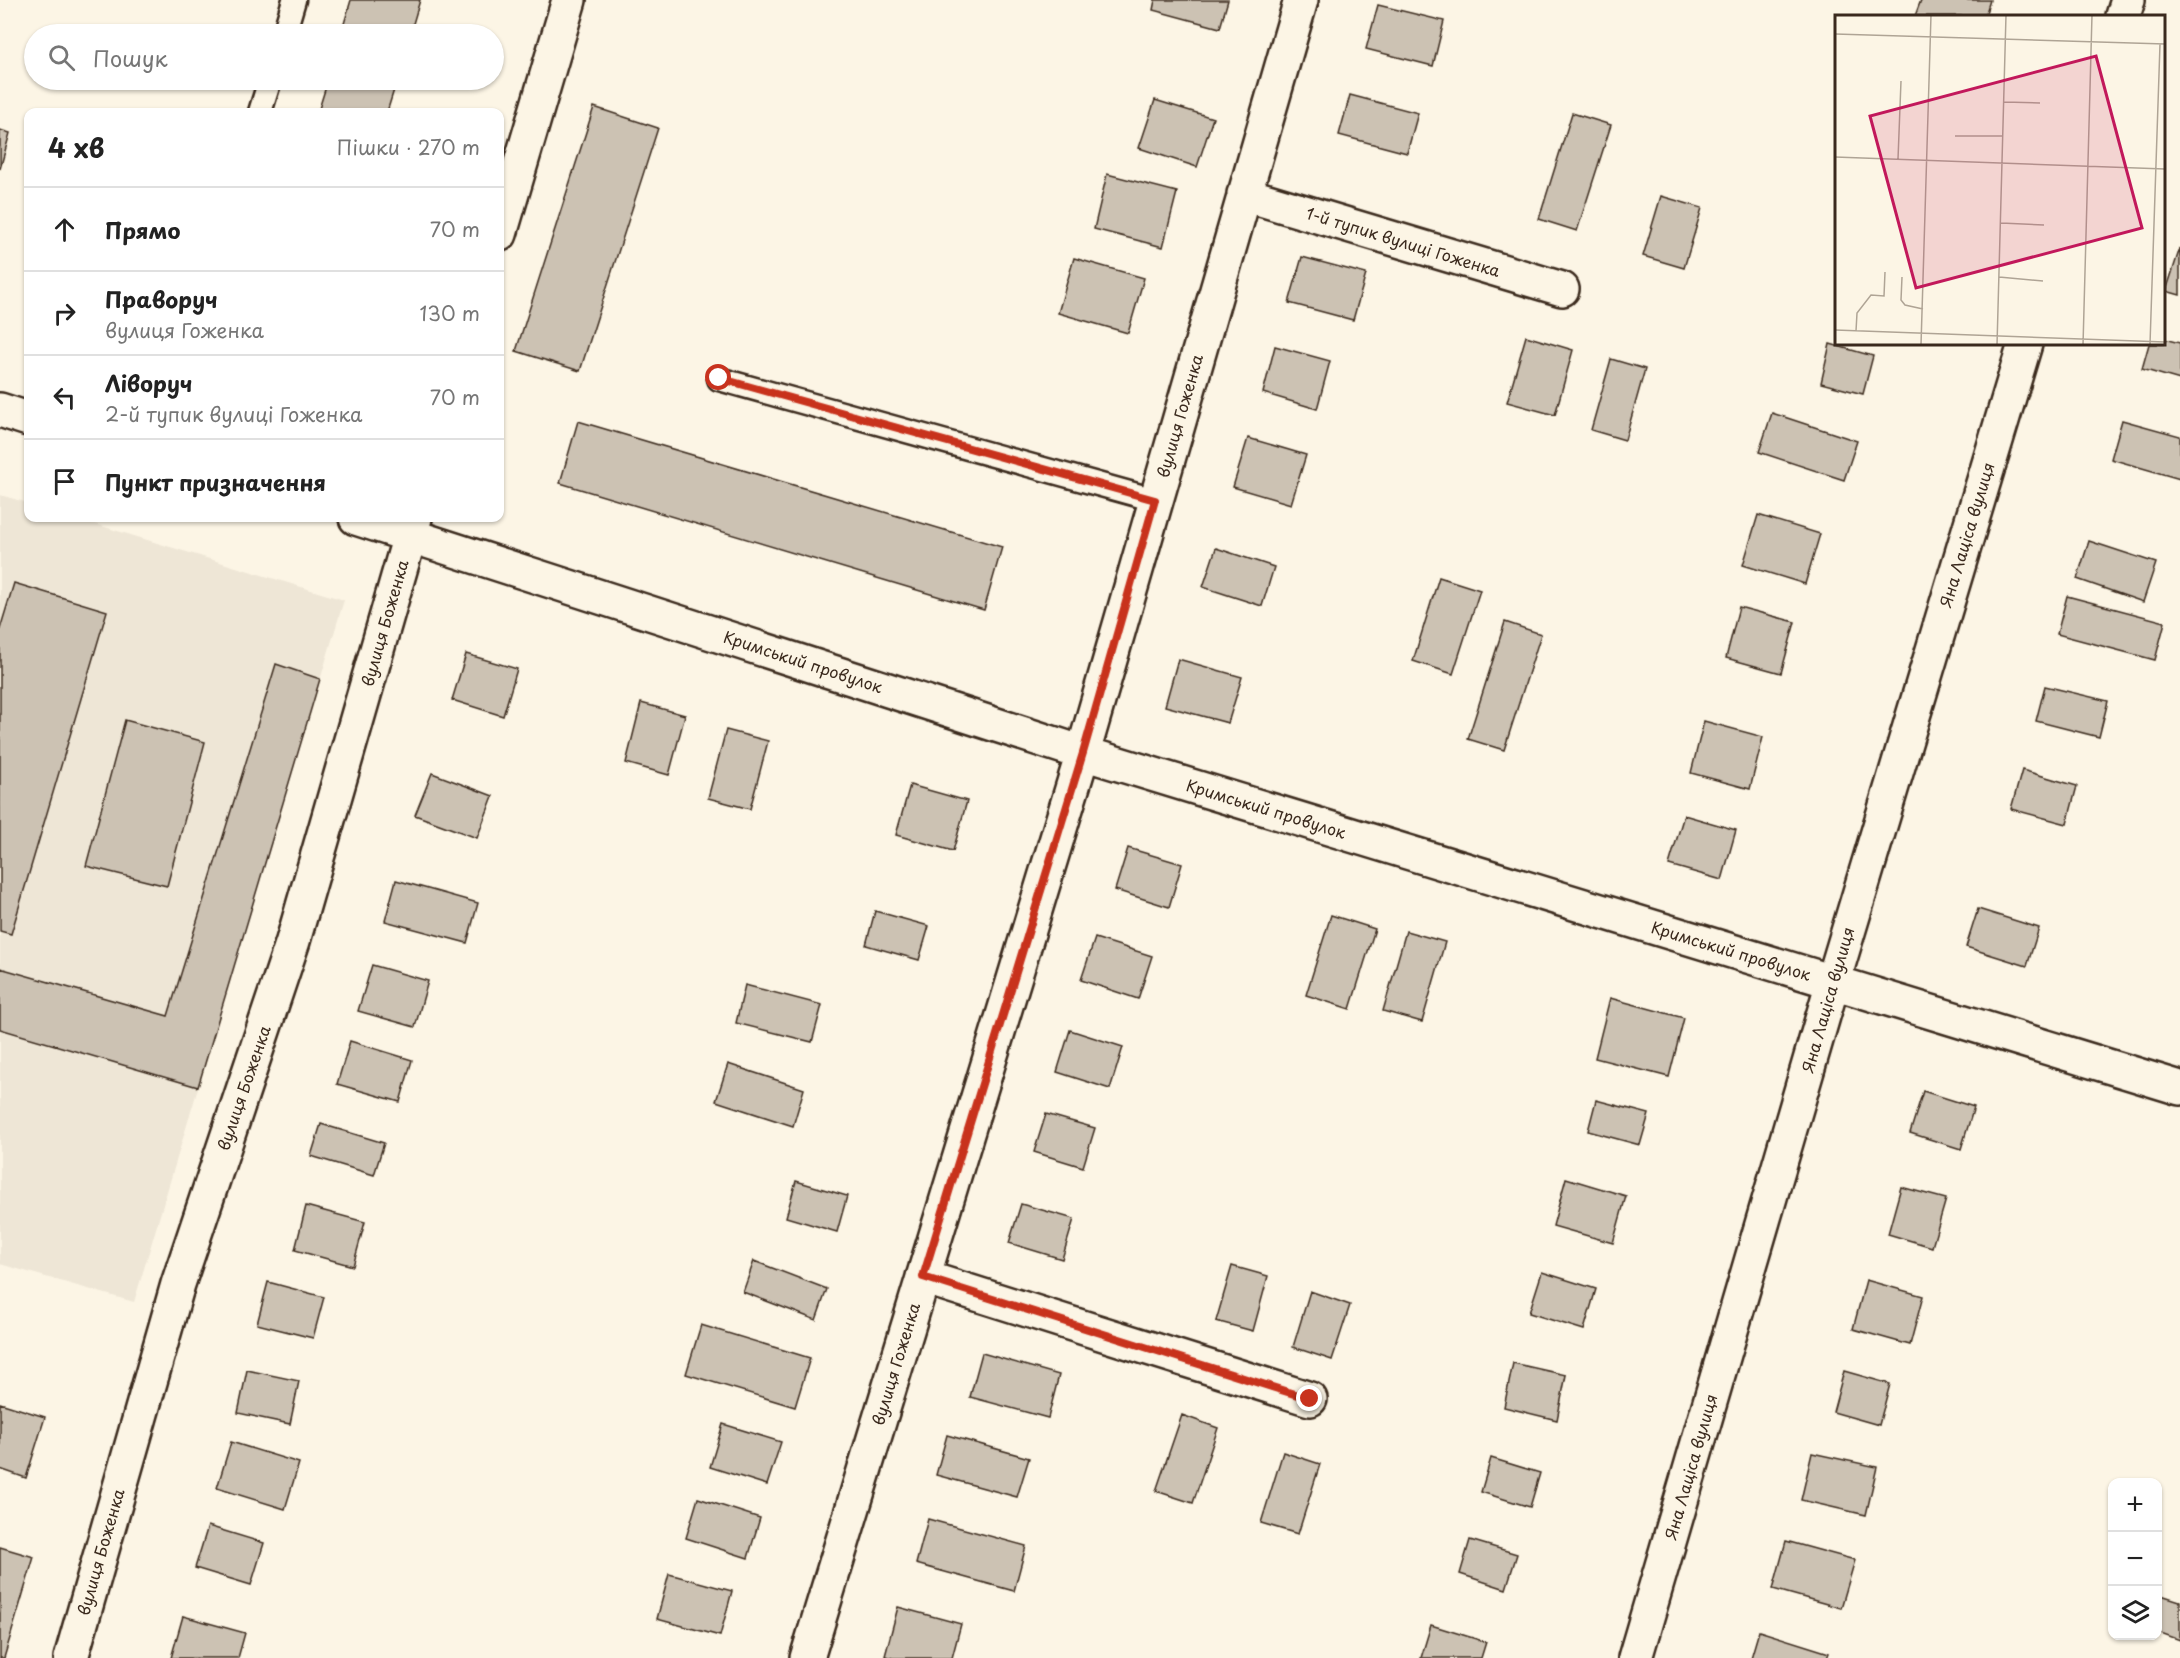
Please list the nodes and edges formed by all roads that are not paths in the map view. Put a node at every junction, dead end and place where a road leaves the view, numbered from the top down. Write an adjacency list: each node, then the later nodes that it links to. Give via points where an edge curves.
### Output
1 (294, 0): 6 (lane)
2 (569, 0): 10 (street)
3 (1300, 0): 9 (street, вулиця Гоженка)
4 (2128, 0): 5 (street)
5 (2123, 15)
6 (287, 24)
7 (267, 90): 8 (lane)
8 (261, 108)
9 (1244, 194): 11 (street, 1-й тупик вулиці Гоженка); 16 (street, вулиця Гоженка)
10 (504, 220)
11 (1562, 290)
12 (2025, 345): 20 (street, Яна Лаціса вулиця)
13 (719, 378): 16 (lane)
14 (0, 410): 15 (street)
15 (24, 418)
16 (1155, 500): 19 (street, вулиця Гоженка)
17 (384, 522): 18 (street, Кримський провулок)
18 (413, 526): 19 (street, Кримський провулок); 24 (street, вулиця Боженка, via 293,941 178,1284)
19 (1083, 753): 20 (street, Кримський провулок); 22 (street, вулиця Гоженка)
20 (1833, 982): 21 (street, Кримський провулок); 26 (street, Яна Лаціса вулиця)
21 (2180, 1088)
22 (923, 1277): 23 (street); 25 (street, вулиця Гоженка)
23 (1310, 1399)
24 (71, 1658)
25 (807, 1658)
26 (1635, 1658)

